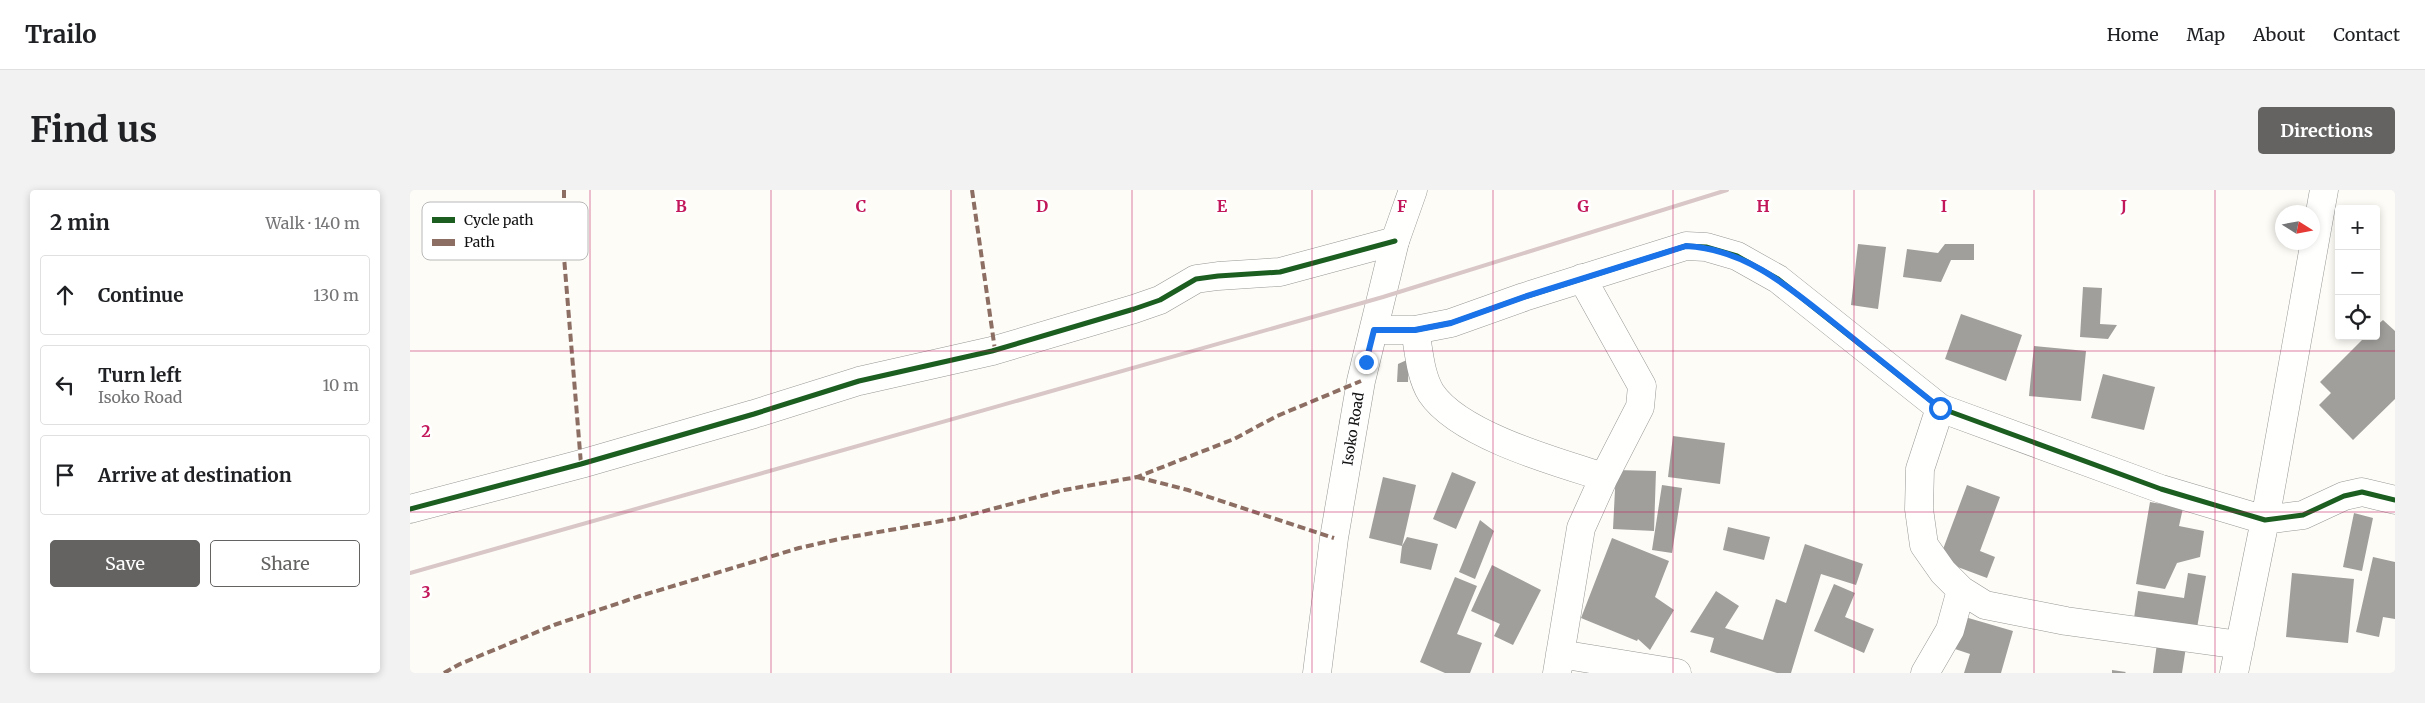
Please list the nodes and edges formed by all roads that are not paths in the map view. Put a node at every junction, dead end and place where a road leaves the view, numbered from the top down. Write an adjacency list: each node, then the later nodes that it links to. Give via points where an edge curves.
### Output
1 (1413, 190): 3 (street, Isoko Road)
2 (2324, 190): 11 (street)
3 (1395, 241): 5 (street, Isoko Road); 10 (street, via 1280,272 1196,279 1160,300 992,351 859,381 581,464)
4 (1582, 278): 6 (street, via 1451,323); 7 (street, via 1686,246 1706,247 1737,256 1778,279); 8 (street, via 1642,386 1640,407)
5 (1374, 330): 6 (street); 15 (street, Isoko Road, via 1361,382 1334,538)
6 (1415, 330): 8 (street, via 1423,374 1430,391 1461,421 1547,459)
7 (1940, 408): 11 (street, via 2161,488); 12 (street, via 1920,469 1919,509 1924,545)
8 (1604, 477): 14 (street, via 1581,528)
9 (2395, 500): 11 (street, via 2362,492 2344,496 2303,515)
10 (410, 510)
11 (2265, 520): 13 (street)
12 (1961, 590): 13 (street, via 1985,605 2066,622); 17 (street, via 1950,630)
13 (2240, 645): 18 (street)
14 (1558, 663): 16 (street)
15 (1317, 673)
16 (1677, 673)
17 (1925, 673)
18 (2234, 673)

